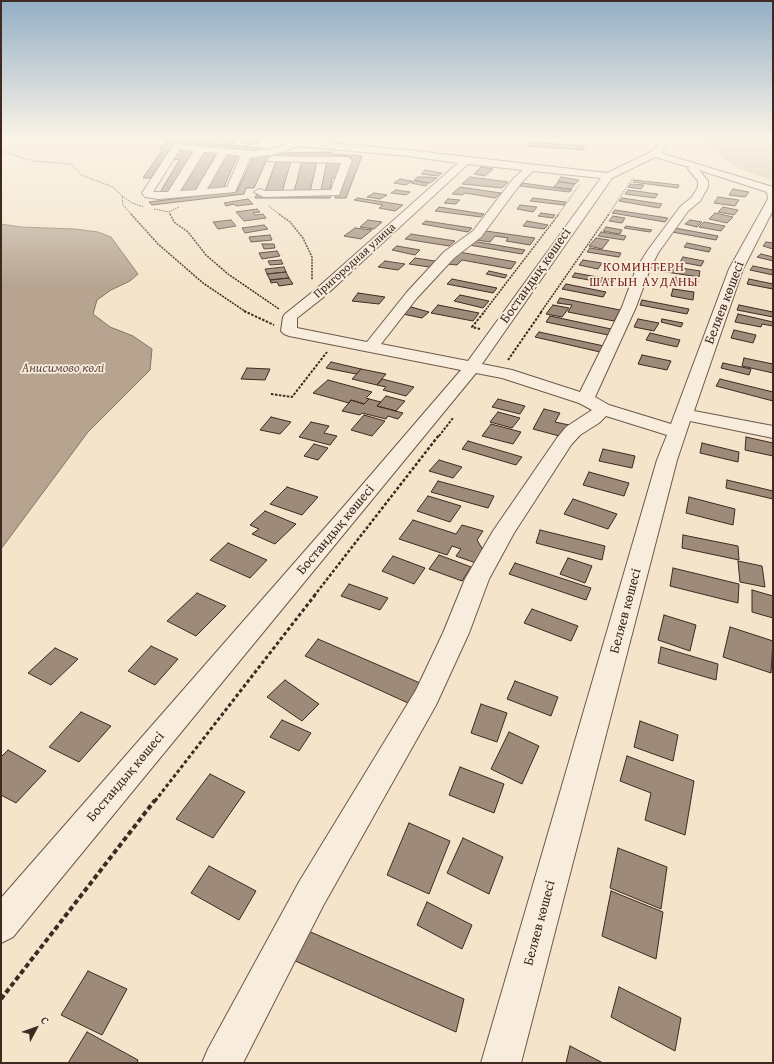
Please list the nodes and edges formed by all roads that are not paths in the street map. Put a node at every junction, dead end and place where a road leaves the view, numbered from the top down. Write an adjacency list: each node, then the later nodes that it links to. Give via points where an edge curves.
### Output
1 (765, 187): 23 (street, Беляев көшесі, via 773,199 736,269)
2 (150, 188): 18 (street, via 147,193 149,195)
3 (176, 188): 18 (street)
4 (203, 188): 14 (street)
5 (232, 188): 14 (street, via 231,190)
6 (260, 188): 15 (street)
7 (289, 188): 16 (street)
8 (316, 188): 17 (street)
9 (337, 188): 17 (street, via 335,193)
10 (437, 188): 20 (street, Пригородная улица, via 320,292 289,324 336,340)
11 (513, 188): 20 (street, via 477,234 449,255 412,295)
12 (601, 188): 21 (street, Бостандық көшесі)
13 (703, 188): 22 (street, via 696,199 684,209 646,264 595,381)
14 (200, 192): 18 (street)
15 (258, 192): 16 (street); 19 (street)
16 (287, 193): 17 (street)
17 (314, 193)
18 (172, 195)
19 (246, 196)
20 (371, 347): 21 (street)
21 (472, 367): 22 (street, via 500,373); 25 (street, Бостандық көшесі)
22 (594, 404): 23 (street); 26 (street, via 593,419 573,431 564,442 504,531 477,579 456,633 426,697 311,894)
23 (681, 423): 24 (street); 27 (street, Беляев көшесі, via 668,460)
24 (773, 432)
25 (1, 924)
26 (222, 1063)
27 (501, 1063)

